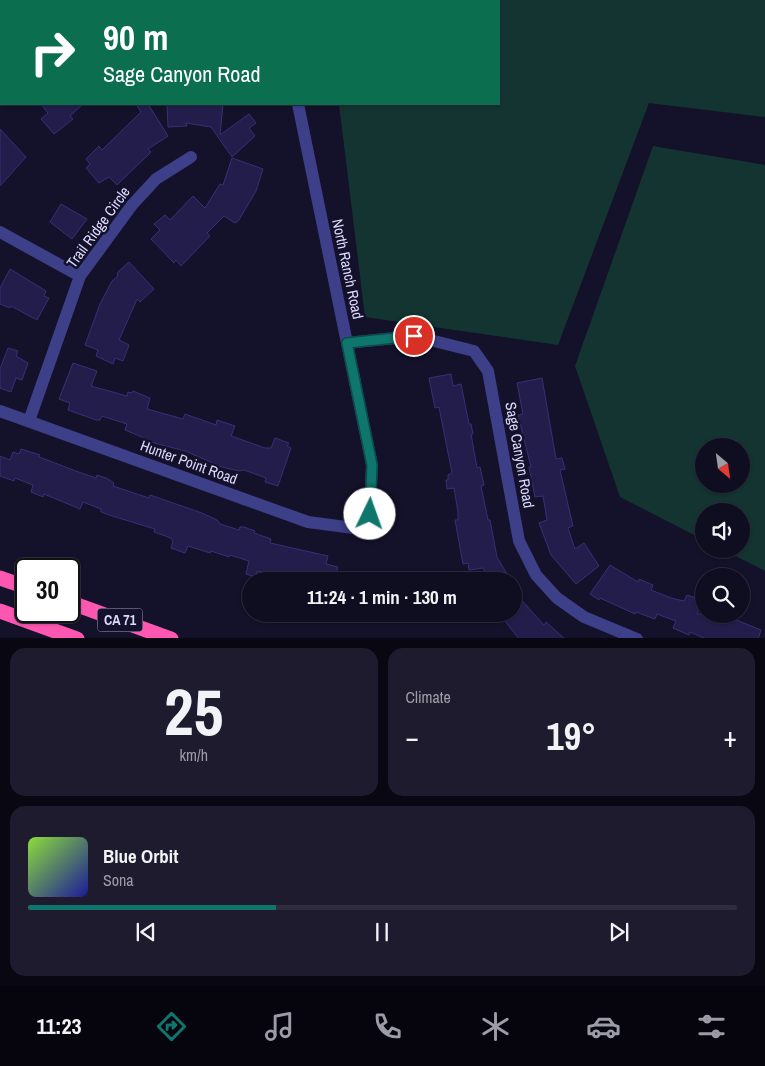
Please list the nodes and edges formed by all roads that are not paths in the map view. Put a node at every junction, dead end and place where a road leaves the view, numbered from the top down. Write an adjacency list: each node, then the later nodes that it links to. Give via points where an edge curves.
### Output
1 (298, 105): 5 (street, North Ranch Road)
2 (191, 157): 4 (street, Trail Ridge Circle, via 150,185)
3 (0, 232): 4 (street)
4 (80, 276): 7 (street, Trail Ridge Circle)
5 (347, 343): 8 (street, North Ranch Road, via 372,465); 15 (street, Sage Canyon Road, via 414,336 474,351 488,371 519,540 536,574 557,598 584,617)
6 (0, 411): 7 (street, Hunter Point Road)
7 (29, 421): 8 (street, Hunter Point Road, via 308,522)
8 (370, 530)
9 (0, 578): 10 (highway)
10 (15, 583)
11 (80, 606): 14 (highway, CA 71)
12 (0, 612): 13 (highway, CA 71)
13 (77, 638)
14 (171, 638)
15 (636, 638)

